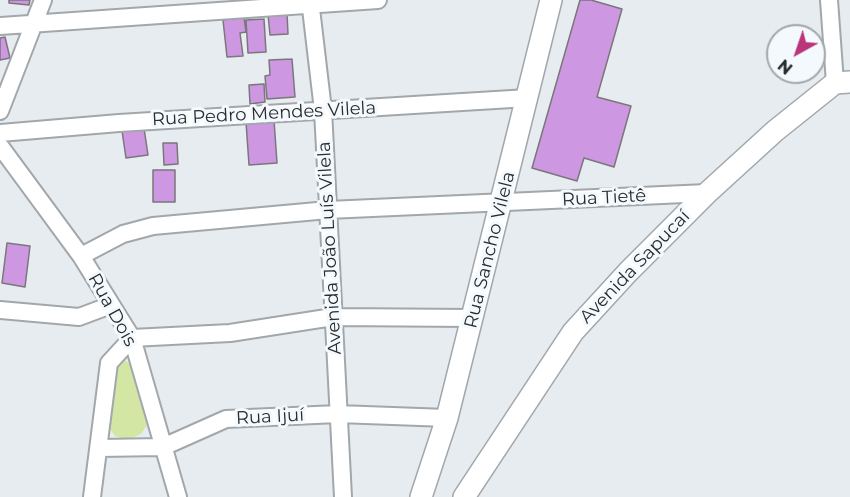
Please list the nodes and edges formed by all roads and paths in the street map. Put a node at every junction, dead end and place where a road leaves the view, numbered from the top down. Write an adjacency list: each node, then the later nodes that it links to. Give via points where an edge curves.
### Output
1 (44, 0): 6 (street)
2 (378, 0): 5 (street)
3 (551, 0): 9 (main road, Rua Sancho Vilela)
4 (829, 0): 8 (street)
5 (310, 3): 6 (street); 10 (street, Avenida João Luís Vilela)
6 (34, 23): 7 (street); 11 (street)
7 (0, 26)
8 (843, 83): 14 (main road, Avenida Sapucaí, via 776,131)
9 (528, 98): 10 (street, Rua Pedro Mendes Vilela); 15 (main road, Rua Sancho Vilela)
10 (323, 110): 12 (street, Rua Pedro Mendes Vilela); 16 (street, Avenida João Luís Vilela)
11 (0, 111)
12 (0, 133)
13 (0, 146): 17 (street, Rua Dois)
14 (707, 193): 15 (street, Rua Tietê); 31 (main road, Avenida Sapucaí, via 573,332)
15 (502, 202): 16 (street, Rua Tietê); 21 (main road, Rua Sancho Vilela)
16 (327, 210): 17 (street, Rua Tietê, via 153,226 123,234); 20 (street, Avenida João Luís Vilela)
17 (81, 255): 18 (street, Rua Dois)
18 (111, 305): 19 (street, via 79,317); 22 (street, Rua Dois)
19 (0, 310)
20 (333, 317): 21 (street); 22 (street, via 230,333); 23 (street, Avenida João Luís Vilela)
21 (472, 318): 24 (main road, Rua Sancho Vilela)
22 (132, 339): 25 (street, Rua Dois); 26 (street, via 109,363)
23 (338, 414): 24 (street, Rua Ijuí); 25 (street, Rua Ijuí, via 226,419); 29 (street, Avenida João Luís Vilela)
24 (447, 418): 30 (main road, Rua Sancho Vilela)
25 (163, 447): 26 (street, Rua Ijuí); 28 (street, Rua Dois)
26 (99, 448): 27 (street)
27 (92, 497)
28 (178, 497)
29 (343, 497)
30 (421, 497)
31 (464, 497)

